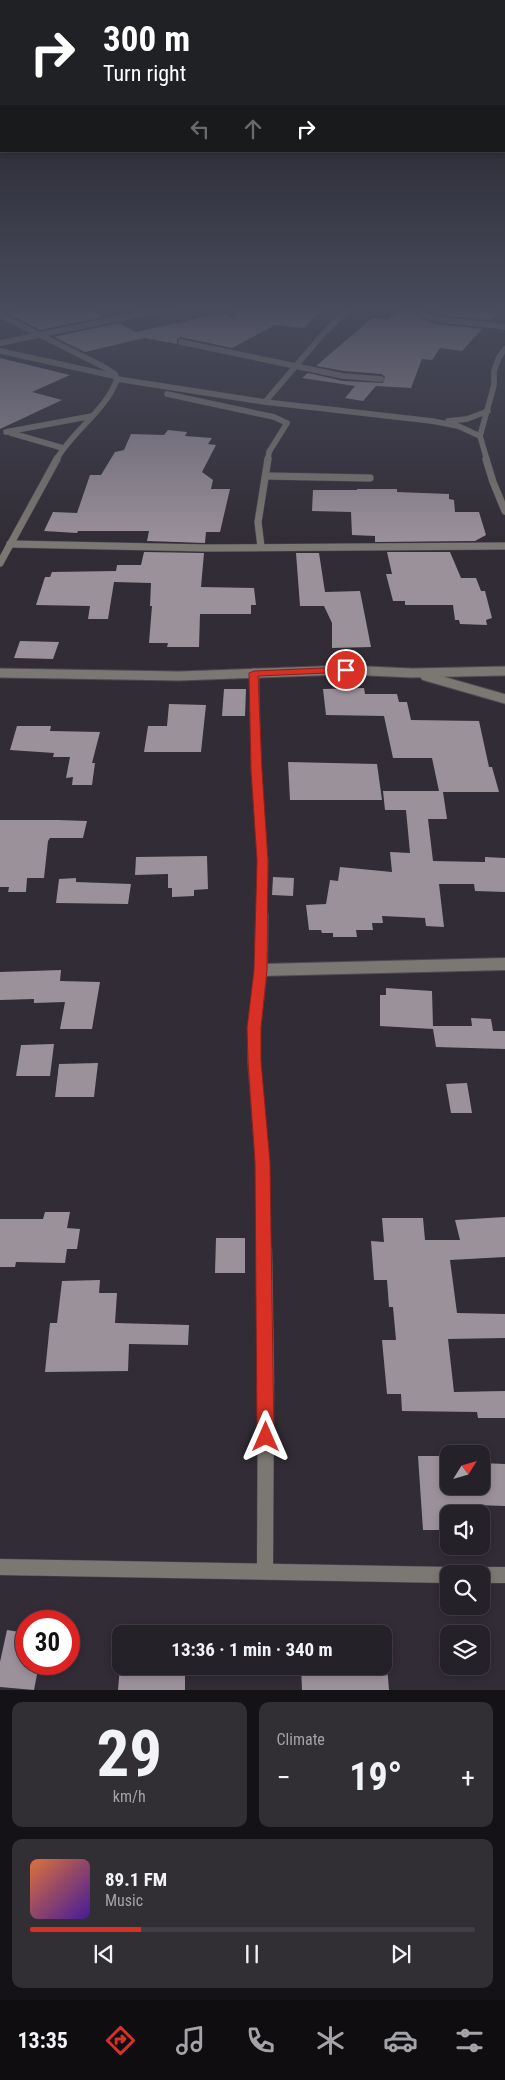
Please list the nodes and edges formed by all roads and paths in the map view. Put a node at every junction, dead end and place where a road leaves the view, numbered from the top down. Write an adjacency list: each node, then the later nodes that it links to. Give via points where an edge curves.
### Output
1 (114, 387): 8 (street)
2 (146, 387): 13 (street, via 159,393 274,417 287,423 269,452)
3 (164, 387): 6 (street)
4 (278, 387): 6 (street)
5 (494, 387): 7 (street)
6 (265, 402): 9 (street)
7 (488, 411): 9 (street, via 467,419); 11 (street)
8 (92, 416): 10 (street); 12 (street)
9 (432, 421): 11 (street, via 458,426)
10 (3, 431): 12 (street)
11 (480, 436): 15 (street)
12 (63, 448): 16 (street)
13 (266, 476): 14 (street); 18 (street, via 258,522)
14 (370, 478)
15 (505, 511)
16 (10, 544): 18 (street); 19 (street)
17 (505, 546): 18 (street)
18 (261, 547)
19 (0, 562)
20 (505, 671): 23 (street)
21 (0, 673): 22 (street, via 179,676)
22 (254, 673): 23 (street, via 346,670); 26 (street, via 262,861)
23 (412, 673): 24 (street)
24 (505, 699)
25 (505, 964): 26 (street)
26 (261, 970): 28 (street, via 254,1028 254,1061 262,1162)
27 (0, 1567): 28 (street)
28 (265, 1570): 30 (street)
29 (505, 1574): 31 (street)
30 (440, 1575)
31 (490, 1575)

